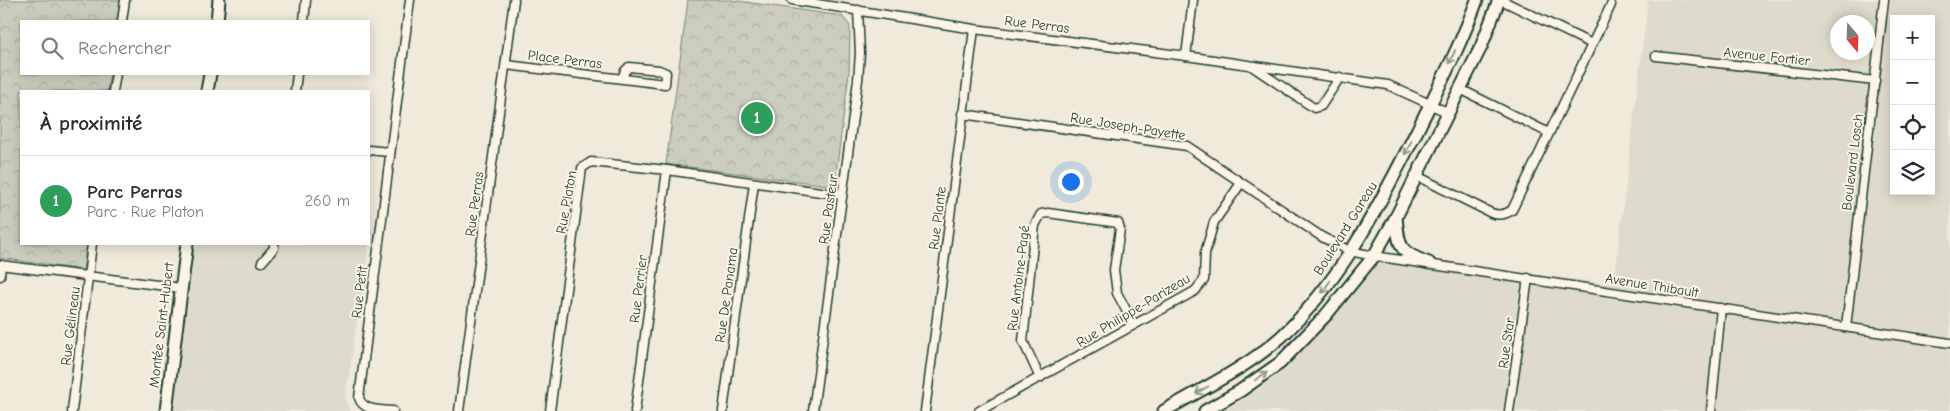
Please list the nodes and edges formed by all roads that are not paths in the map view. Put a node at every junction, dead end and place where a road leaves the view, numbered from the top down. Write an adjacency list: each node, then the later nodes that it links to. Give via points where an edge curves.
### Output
1 (125, 0): 13 (street)
2 (219, 0): 14 (street)
3 (306, 0): 15 (street)
4 (410, 0): 37 (street, Rue Petit)
5 (514, 0): 20 (street, Rue Perras)
6 (792, 0): 12 (street, Rue Perras)
7 (1193, 0): 18 (street)
8 (1478, 0): 32 (street, Boulevard Gareau, one-way to 32)
9 (1500, 0): 17 (street); 28 (street)
10 (1884, 0): 27 (street, Boulevard Losch)
11 (1611, 5): 17 (street)
12 (858, 10): 16 (street, Rue Perras); 42 (street, Rue Pasteur, via 858,80)
13 (122, 20)
14 (216, 20)
15 (304, 20)
16 (974, 29): 18 (street, Rue Perras); 34 (street, Rue Plante)
17 (1592, 44): 35 (street)
18 (1186, 56): 21 (street, Rue Perras)
19 (1656, 56): 27 (street, Avenue Fortier)
20 (506, 65): 26 (street, Place Perras); 64 (street, Rue Perras)
21 (1251, 65): 25 (street, Rue Perras); 25 (street, Rue Perras, via 1314,108 1322,106)
22 (116, 75): 29 (street)
23 (210, 75): 30 (street)
24 (297, 75): 31 (street)
25 (1340, 77): 32 (street, Rue Perras, via 1388,85)
26 (622, 78): 26 (street, Place Perras, via 665,84 666,73 629,67 624,70)
27 (1875, 81): 58 (street, Boulevard Losch)
28 (1460, 89): 33 (street); 35 (street)
29 (113, 90)
30 (207, 90)
31 (295, 90)
32 (1430, 104): 33 (street, Rue Perras); 47 (street, Boulevard Gareau, one-way to 47, via 1377,209)
33 (1449, 113): 39 (street)
34 (962, 114): 41 (street, Rue Joseph-Payette, via 1180,144); 69 (street, Rue Plante)
35 (1549, 133): 39 (street, via 1512,210 1503,215 1491,213)
36 (370, 150): 37 (street)
37 (390, 152): 63 (street, Rue Petit, via 359,398 365,408)
38 (666, 170): 40 (street, Rue Platon); 65 (street, Rue Platon, via 592,162 582,168); 66 (street, Rue Perrier)
39 (1417, 176): 43 (street)
40 (754, 183): 42 (street, Rue Platon); 67 (street, Rue De Panama)
41 (1241, 183): 47 (street, Rue Joseph-Payette, via 1322,237); 57 (street, Rue Philippe-Parizeau, via 1214,222 1205,253 1204,280 1195,291)
42 (842, 195): 68 (street, Rue Pasteur)
43 (1396, 217): 48 (street); 50 (street, via 1398,239 1406,252)
44 (92, 245): 53 (street, Rue Gélineau)
45 (187, 245): 55 (street, Montée Saint-Hubert)
46 (274, 245): 49 (street)
47 (1350, 251): 48 (street, Avenue Thibault); 71 (street, Boulevard Gareau, one-way to 71, via 1319,297 1282,336 1255,358)
48 (1374, 256): 50 (street, Avenue Thibault); 72 (street, one-way to 48, via 1280,363 1326,315)
49 (262, 262)
50 (1429, 263): 54 (street, Avenue Thibault)
51 (1, 265): 52 (street); 53 (street)
52 (0, 276)
53 (88, 276): 55 (street); 61 (street, Rue Gélineau)
54 (1528, 278): 56 (street, Avenue Thibault); 73 (street, Rue Star)
55 (180, 288): 62 (street, Montée Saint-Hubert)
56 (1721, 308): 58 (street, Avenue Thibault); 74 (street)
57 (1134, 325): 60 (street, Rue Philippe-Parizeau); 60 (street, Rue Antoine-Pagé, via 1117,293 1114,270 1120,229 1118,223 1042,214 1035,225 1023,341)
58 (1846, 327): 59 (street, Avenue Thibault)
59 (1950, 343)
60 (1040, 378): 70 (street, Rue Philippe-Parizeau)
61 (72, 411)
62 (166, 411)
63 (393, 411)
64 (459, 411)
65 (550, 411)
66 (635, 411)
67 (723, 411)
68 (813, 411)
69 (924, 411)
70 (979, 411)
71 (1164, 411)
72 (1205, 411)
73 (1509, 411)
74 (1711, 411)

